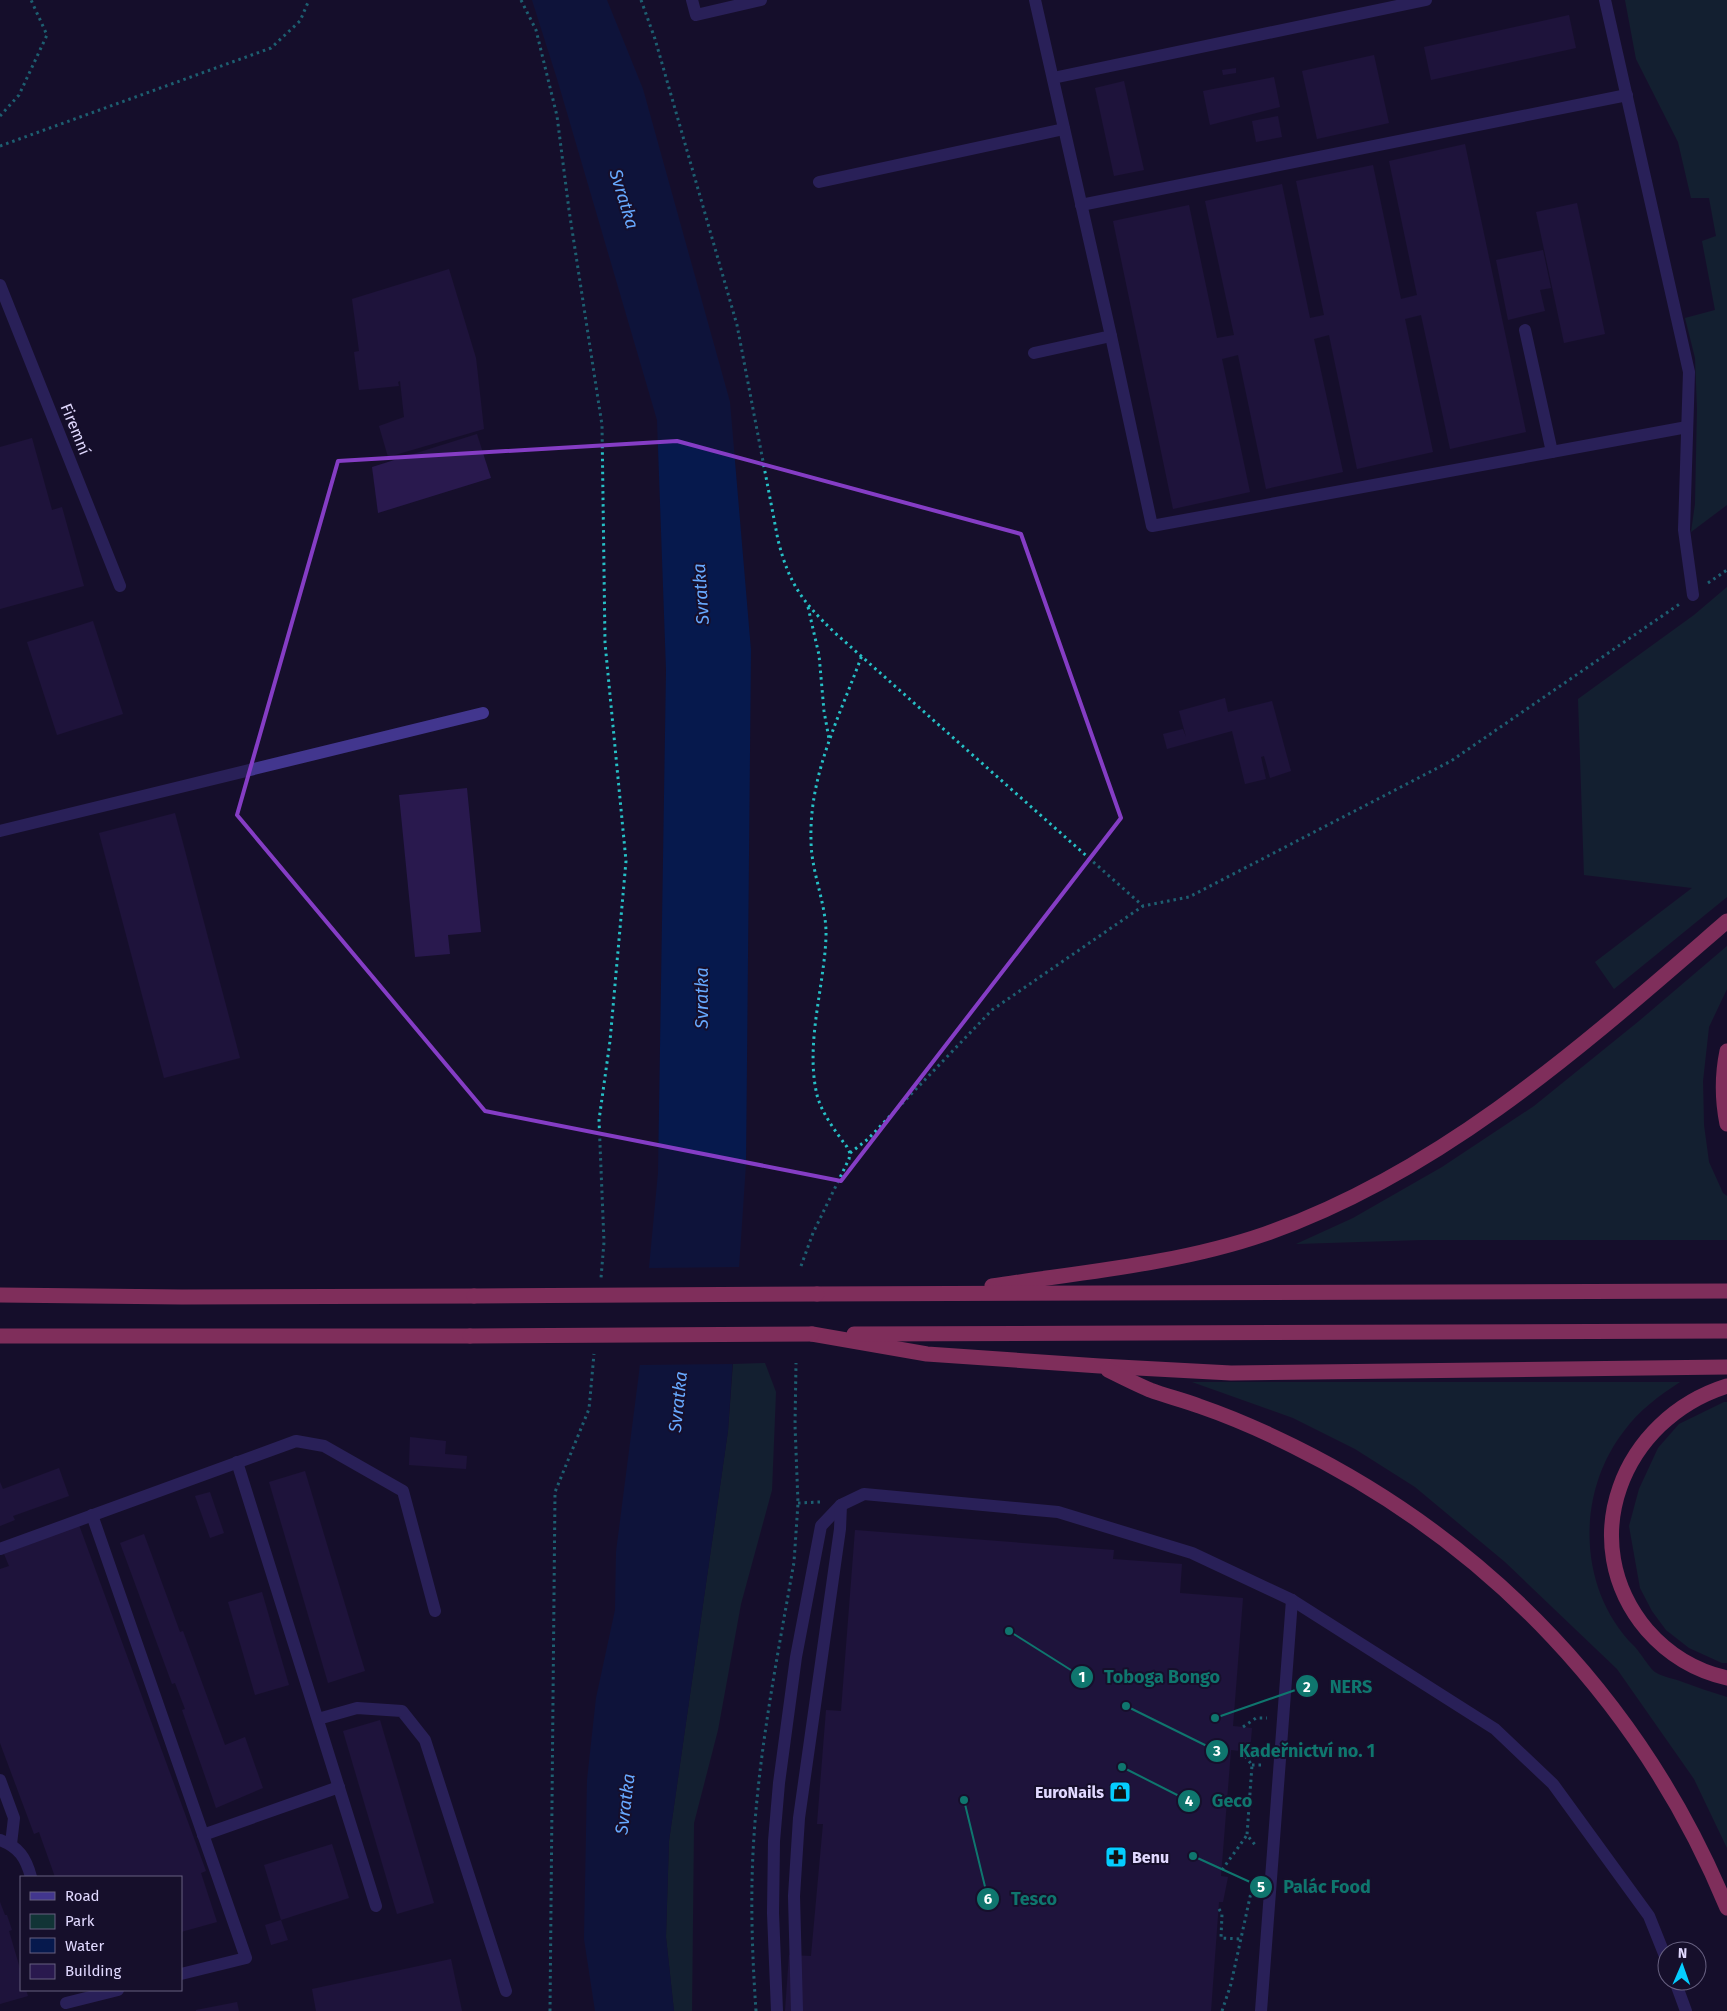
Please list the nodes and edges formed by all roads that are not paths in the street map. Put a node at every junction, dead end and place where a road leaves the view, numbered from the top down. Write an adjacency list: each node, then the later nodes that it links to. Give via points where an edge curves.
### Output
1 (692, 0): 2 (street, via 696,15)
2 (761, 0)
3 (1035, 0): 6 (street)
4 (1426, 0): 6 (street)
5 (1605, 0): 7 (street)
6 (1053, 78): 8 (street)
7 (1627, 95): 10 (street); 15 (street, via 1689,372)
8 (1064, 129): 9 (street); 10 (street)
9 (818, 182)
10 (1082, 205): 13 (street)
11 (0, 285): 17 (street, Firemní)
12 (1525, 330): 16 (street)
13 (1111, 336): 14 (street); 16 (street, via 1152,526)
14 (1034, 352)
15 (1687, 427): 16 (street); 18 (street, via 1684,530)
16 (1552, 452)
17 (120, 586)
18 (1693, 594)
19 (483, 713): 20 (street)
20 (0, 831)
21 (1727, 921): 25 (highway, via 1516,1096 1441,1149 1325,1210 1264,1234 1195,1253)
22 (1727, 1051): 23 (highway, via 1723,1102)
23 (1727, 1124)
24 (1727, 1290): 25 (highway)
25 (941, 1293): 26 (highway, bridge)
26 (0, 1295)
27 (1727, 1331): 28 (highway)
28 (812, 1334): 29 (highway, bridge); 30 (highway, via 926,1354)
29 (0, 1336)
30 (1100, 1366): 31 (highway, via 1231,1373); 47 (highway, via 1151,1390 1246,1424 1338,1468 1424,1523 1505,1589 1578,1664 1641,1747 1694,1837)
31 (1727, 1367)
32 (1727, 1386): 39 (highway, via 1697,1397 1680,1408 1641,1446 1630,1461 1615,1500 1612,1542 1620,1583 1628,1603 1644,1626 1668,1651 1705,1672)
33 (237, 1462): 35 (street); 38 (street, via 296,1441 324,1446 403,1491); 40 (street)
34 (841, 1505): 37 (street, via 864,1494 1058,1512 1192,1553); 55 (street, via 821,1526 796,1657 778,1783 773,1913); 56 (street, via 799,1818 794,1896)
35 (92, 1515): 36 (street); 43 (street)
36 (0, 1549)
37 (1292, 1600): 48 (street, via 1495,1729 1553,1784 1649,1916); 57 (street)
38 (435, 1611)
39 (1727, 1678)
40 (318, 1719): 42 (street); 52 (street, via 357,1708 402,1711 425,1740)
41 (0, 1780): 44 (street, via 14,1818)
42 (339, 1787): 43 (street); 46 (street)
43 (204, 1835): 49 (street, via 246,1958)
44 (5, 1842): 45 (street, via 26,1860)
45 (31, 1876)
46 (376, 1906)
47 (1727, 1908)
48 (1659, 1941)
49 (182, 1974)
50 (63, 1991): 54 (street)
51 (115, 1991): 54 (street)
52 (506, 1991)
53 (1679, 1991): 58 (street)
54 (67, 2007)
55 (777, 2011)
56 (797, 2011)
57 (1261, 2011)
58 (1686, 2011)

